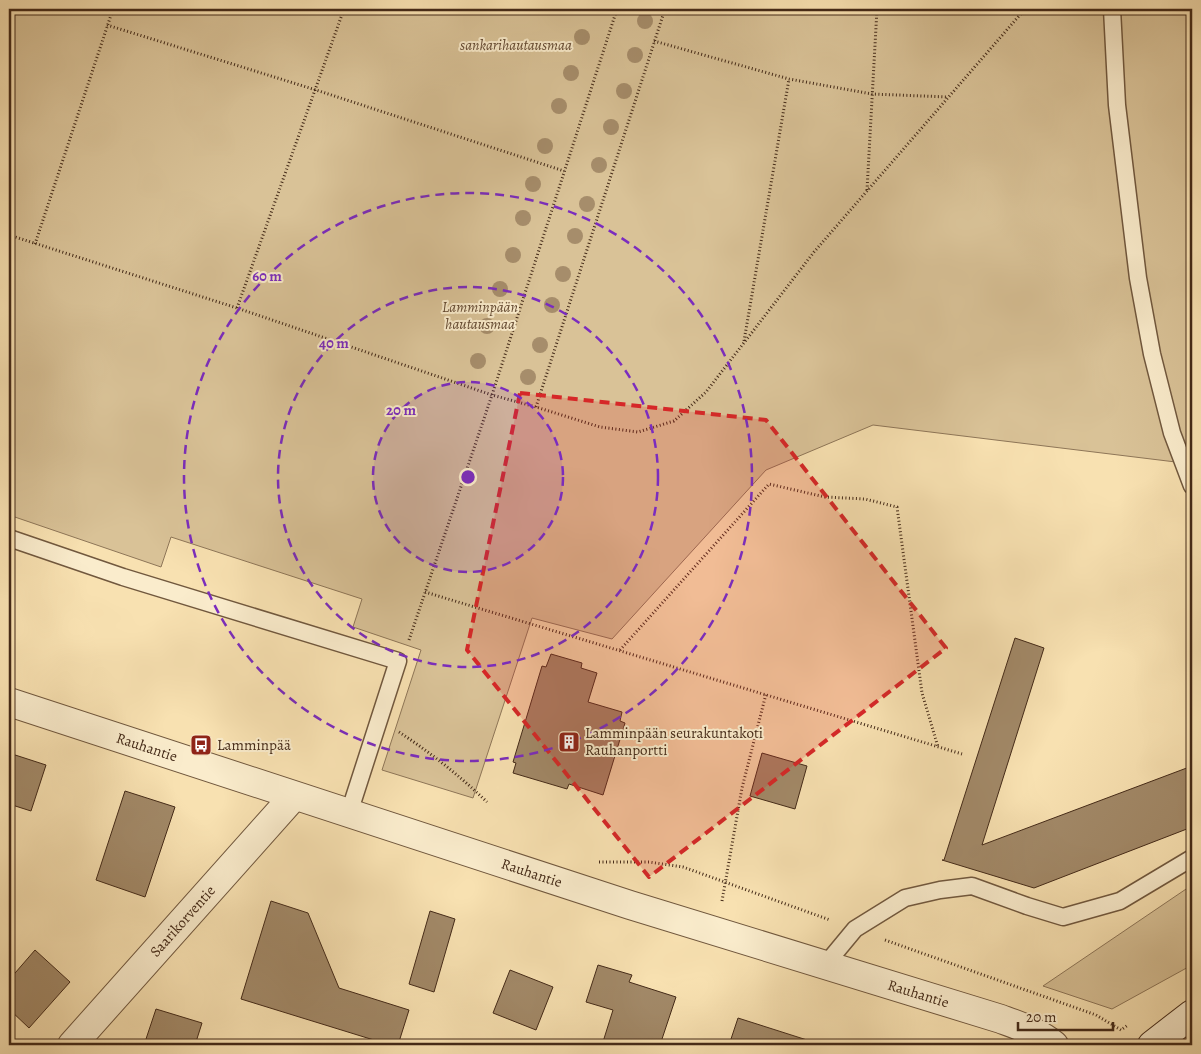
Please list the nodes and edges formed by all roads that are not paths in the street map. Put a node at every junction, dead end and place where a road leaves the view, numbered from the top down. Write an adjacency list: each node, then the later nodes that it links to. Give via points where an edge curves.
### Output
1 (1112, 9): 2 (lane, via 1117,106 1138,278 1152,354 1172,433)
2 (1192, 486)
3 (9, 538): 6 (lane, via 398,661)
4 (9, 702): 5 (street, Rauhantie)
5 (294, 796): 6 (street, Rauhantie); 10 (street, Saarikorventie)
6 (349, 813): 8 (street, Rauhantie)
7 (1192, 858): 8 (lane, via 1120,900 1063,916 972,886 905,898 855,929)
8 (826, 964): 11 (street, Rauhantie, via 1001,1019 1026,1028)
9 (1192, 1014): 12 (street)
10 (72, 1045)
11 (1054, 1045)
12 (1152, 1045)

